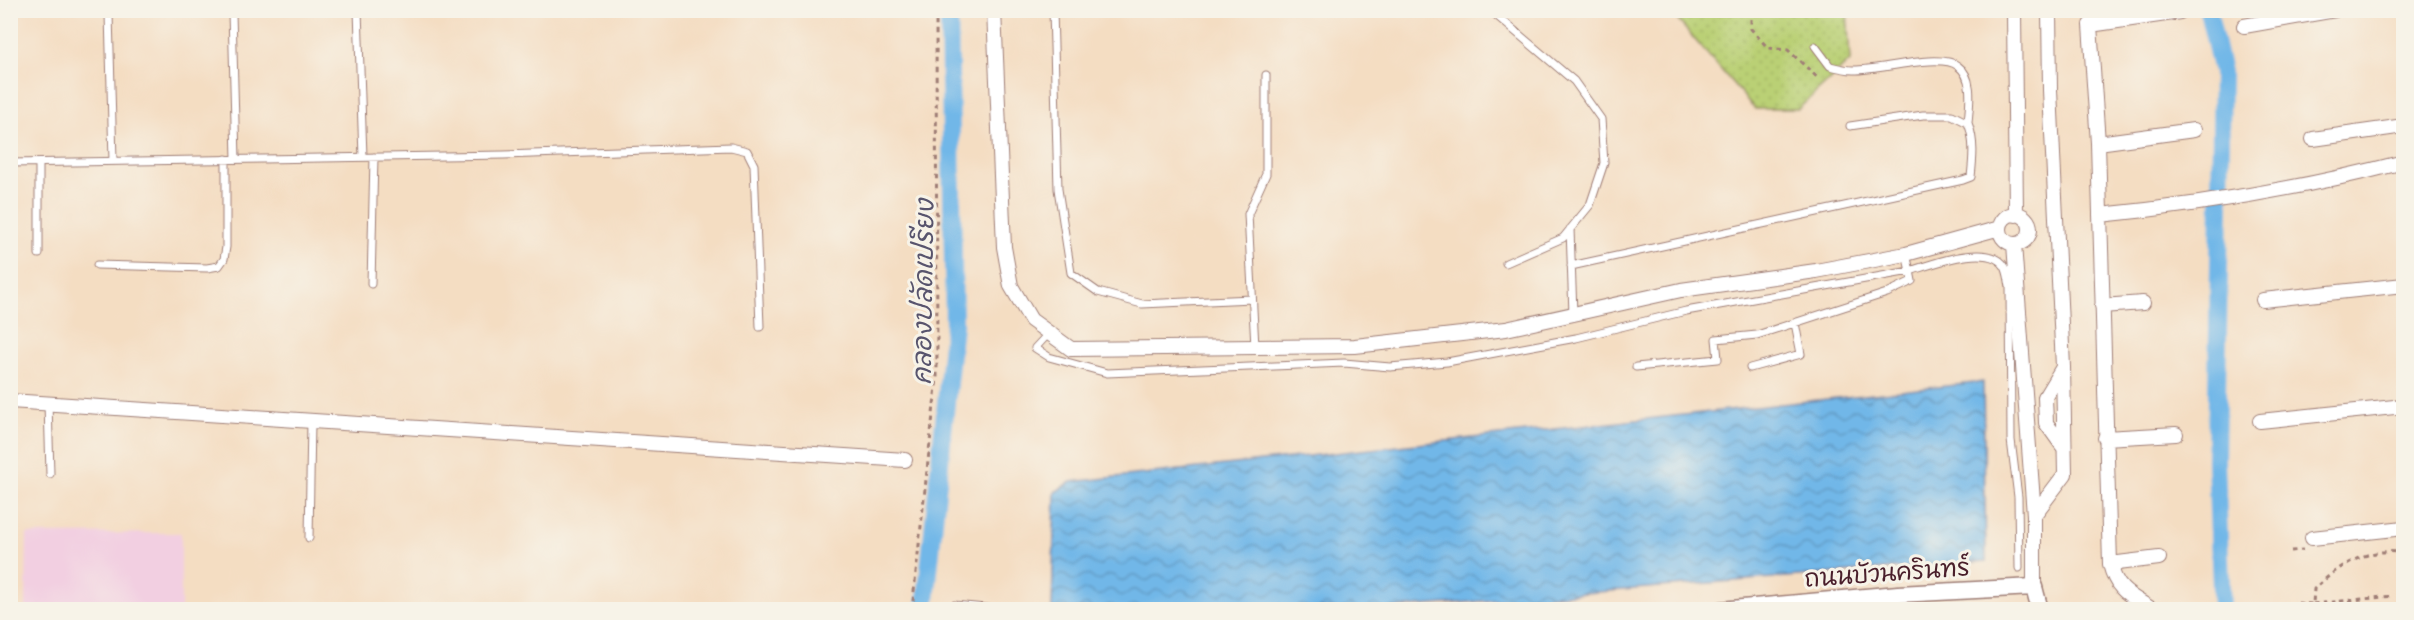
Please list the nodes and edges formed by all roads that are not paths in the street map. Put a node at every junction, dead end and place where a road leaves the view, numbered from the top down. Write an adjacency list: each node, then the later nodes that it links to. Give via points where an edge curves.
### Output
1 (358, 10): 20 (lane)
2 (994, 10): 48 (street, via 1004,247 1011,286 1031,320)
3 (1053, 10): 41 (lane, via 1058,189 1071,273 1098,292 1142,304)
4 (1490, 10): 31 (lane, via 1574,81 1601,119 1604,163 1590,206)
5 (2014, 10): 28 (street)
6 (2049, 10): 61 (street, via 2063,367 2045,397 2046,423 2064,448 2065,474)
7 (2335, 10): 11 (street)
8 (2180, 12): 19 (street, via 2090,25)
9 (232, 13): 23 (lane)
10 (109, 15): 24 (lane)
11 (2244, 26)
12 (1815, 46): 14 (lane, via 1830,66 1853,70 1940,60 1958,66 1967,79 1970,94)
13 (1266, 75): 41 (lane, via 1266,174 1248,214)
14 (1968, 123): 15 (lane, via 1952,115 1923,115); 37 (lane, via 1973,154 1971,177 1963,180)
15 (1850, 126)
16 (2403, 126): 18 (street)
17 (2194, 130): 19 (street)
18 (2313, 139)
19 (2098, 143): 29 (street)
20 (363, 157): 21 (lane); 23 (lane)
21 (374, 157): 39 (lane); 47 (lane, via 731,147 747,151 754,165)
22 (226, 159): 23 (lane); 24 (lane); 36 (lane, via 226,246 219,266)
23 (236, 159)
24 (113, 161): 27 (lane)
25 (2403, 162): 29 (street, via 2246,196)
26 (10, 163): 27 (lane)
27 (39, 163): 33 (lane)
28 (2016, 214): 30 (street, via 2005,218); 32 (street, via 2026,219 2030,230 2025,240)
29 (2100, 215): 44 (street)
30 (2000, 228): 32 (street, via 2004,239); 34 (street)
31 (1570, 229): 35 (lane, via 1563,238); 37 (lane)
32 (2014, 244): 61 (street)
33 (39, 254)
34 (1906, 254): 38 (lane); 45 (street, via 1681,290)
35 (1506, 263)
36 (97, 265)
37 (1571, 266): 45 (lane)
38 (1910, 271): 46 (lane, via 1912,281 1887,293); 48 (lane, via 1686,310 1482,356 1390,367 1344,363 1107,374 1049,357 1035,348); 67 (lane, via 1966,256 1991,256 2006,267 2010,287 2011,440 2018,496)
39 (371, 284)
40 (2403, 285): 42 (street)
41 (1252, 299): 49 (lane)
42 (2263, 300)
43 (2143, 303): 44 (street)
44 (2102, 306): 58 (street)
45 (1573, 314): 49 (street, via 1506,329 1354,346)
46 (1795, 323): 50 (lane, via 1757,335 1716,339 1718,359); 51 (lane, via 1800,354)
47 (760, 327)
48 (1049, 333): 49 (street, via 1071,349)
49 (1255, 347)
50 (1636, 367)
51 (1750, 368)
52 (10, 401): 53 (street)
53 (48, 404): 56 (street); 60 (lane)
54 (2403, 406): 55 (street)
55 (2260, 421)
56 (311, 422): 59 (street); 63 (lane)
57 (2176, 434): 58 (street)
58 (2105, 438): 66 (street)
59 (905, 460)
60 (50, 474)
61 (2034, 515): 68 (street)
62 (2403, 528): 64 (street)
63 (309, 538)
64 (2312, 538)
65 (2159, 558): 66 (street)
66 (2110, 564): 73 (street, via 2120,589)
67 (2019, 568)
68 (2034, 587): 71 (street, ถนนบัวนครินทร์); 72 (street)
69 (946, 609): 70 (lane, via 954,605)
70 (1006, 609)
71 (1720, 609)
72 (2040, 609)
73 (2153, 609)

